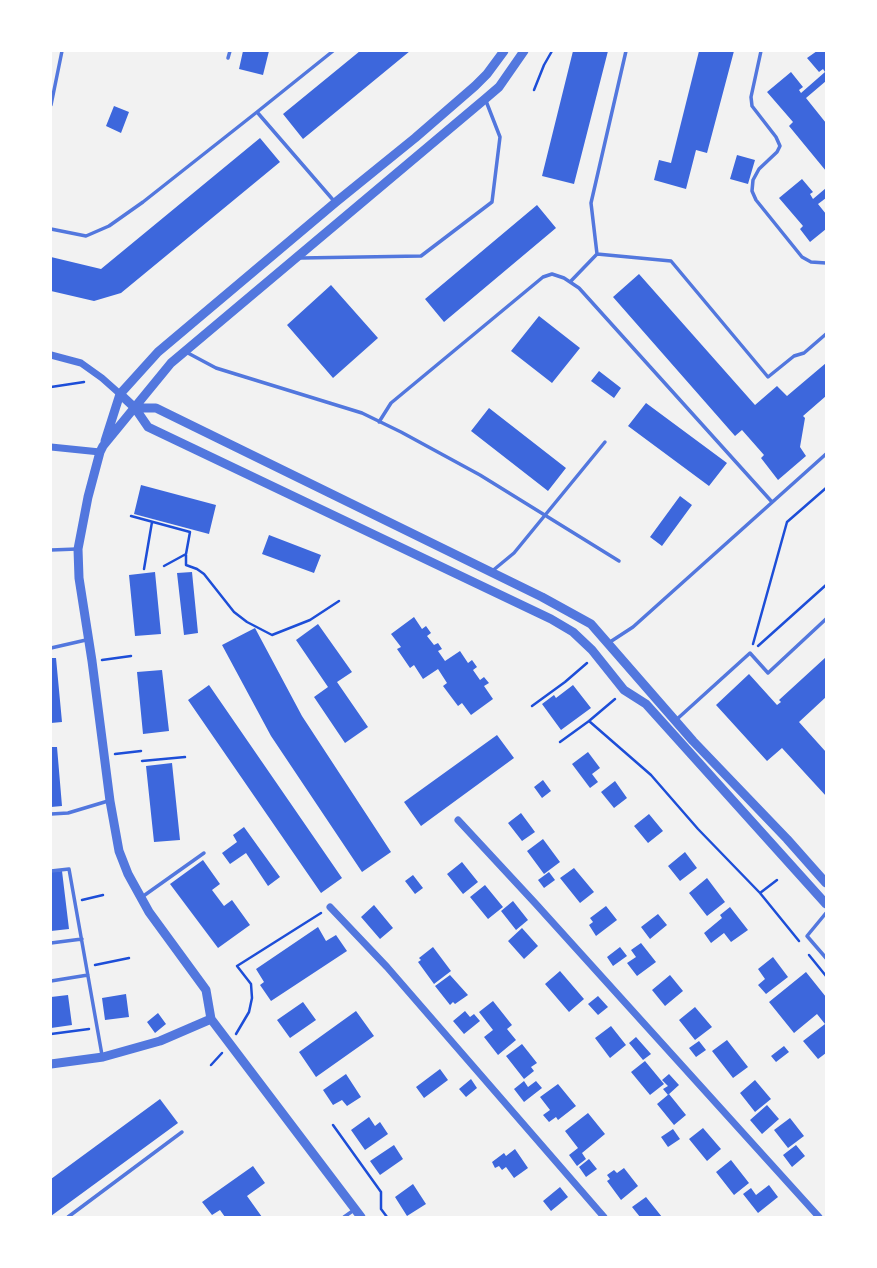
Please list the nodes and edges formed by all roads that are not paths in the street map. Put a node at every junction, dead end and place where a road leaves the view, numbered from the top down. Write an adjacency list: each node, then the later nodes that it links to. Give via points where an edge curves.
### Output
1 (62, 51): 10 (lane)
2 (230, 51): 8 (lane)
3 (333, 51): 11 (lane)
4 (504, 51): 12 (street, via 475,86)
5 (524, 51): 9 (street)
6 (626, 51): 14 (lane, via 591,203)
7 (761, 51): 16 (lane, via 752,106 780,146 759,169 752,191 802,257)
8 (228, 58)
9 (485, 99): 15 (street); 15 (lane, via 500,137 492,202 421,256)
10 (51, 105)
11 (257, 112): 12 (lane); 13 (lane, via 109,226 86,236)
12 (336, 202): 21 (street, via 158,352)
13 (51, 229)
14 (597, 254): 17 (lane); 18 (lane, via 671,261 768,377)
15 (295, 258): 19 (street)
16 (826, 263)
17 (570, 282): 23 (lane, via 552,274 543,277 391,403); 28 (lane)
18 (826, 334)
19 (184, 351): 22 (street); 23 (lane, via 216,368)
20 (51, 355): 21 (street, via 81,363)
21 (120, 394): 22 (street); 26 (street)
22 (135, 408): 26 (street); 33 (street, via 156,408); 39 (street, via 148,427 573,632 624,690 646,704)
23 (379, 422): 29 (lane, via 480,475)
24 (605, 442): 29 (lane)
25 (51, 447): 26 (street)
26 (102, 449): 30 (street)
27 (826, 454): 28 (lane)
28 (772, 502): 36 (lane, via 633,627)
29 (544, 516): 32 (lane); 33 (lane)
30 (78, 549): 31 (lane); 35 (street)
31 (51, 550)
32 (619, 561)
33 (491, 573): 36 (street, via 581,618)
34 (826, 619): 38 (lane, via 768,673 750,653)
35 (88, 640): 37 (lane); 40 (street)
36 (609, 643): 38 (street)
37 (51, 648)
38 (676, 720): 39 (lane); 45 (street)
39 (667, 729): 47 (street)
40 (110, 801): 41 (lane); 46 (street, via 119,850)
41 (51, 814)
42 (458, 820): 63 (street)
43 (204, 853): 46 (lane)
44 (51, 871): 50 (lane, via 69,869)
45 (826, 883)
46 (141, 898): 55 (street, via 205,990)
47 (826, 904)
48 (330, 907): 62 (street)
49 (826, 913): 52 (lane, via 807,936)
50 (82, 939): 51 (lane); 53 (lane)
51 (51, 943)
52 (826, 958)
53 (88, 975): 54 (lane); 56 (lane)
54 (51, 981)
55 (211, 1019): 56 (street, via 160,1041); 59 (street)
56 (103, 1057): 57 (street)
57 (51, 1064)
58 (182, 1132): 60 (lane)
59 (358, 1213): 61 (lane)
60 (68, 1217)
61 (344, 1217)
62 (604, 1217)
63 (819, 1217)

